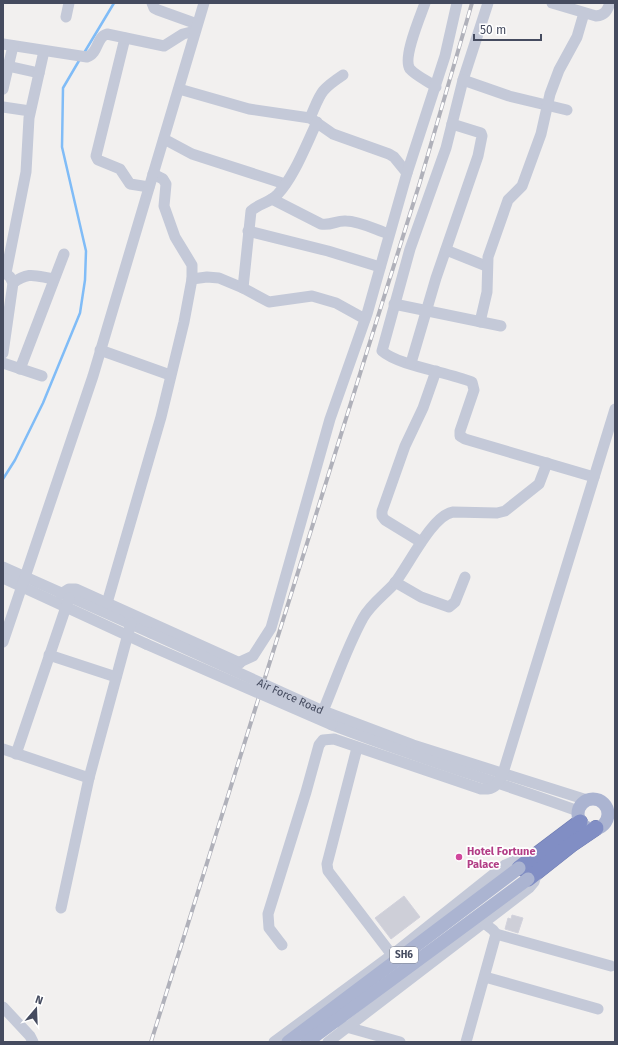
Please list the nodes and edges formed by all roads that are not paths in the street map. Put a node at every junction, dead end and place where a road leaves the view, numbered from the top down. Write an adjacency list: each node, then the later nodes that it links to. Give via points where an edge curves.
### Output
1 (69, 3): 10 (street)
2 (152, 3): 11 (street, via 154,8)
3 (204, 3): 11 (street)
4 (425, 3): 19 (street, via 411,44 408,63 411,70)
5 (457, 3): 19 (street)
6 (488, 3): 18 (street)
7 (552, 3): 9 (street)
8 (610, 3): 9 (street, via 602,16)
9 (584, 13): 22 (street, via 577,37 559,70)
10 (66, 17)
11 (196, 28): 12 (street, via 164,46); 21 (street)
12 (125, 38): 14 (street, via 107,34 102,36 95,52 87,57); 32 (street, via 96,156 102,162 120,169 130,184)
13 (8, 45): 14 (street); 15 (street)
14 (44, 51): 16 (street)
15 (6, 66): 16 (street); 20 (street)
16 (39, 73): 25 (street)
17 (343, 75): 26 (street, via 321,92)
18 (463, 80): 22 (street, via 509,96); 27 (street)
19 (436, 86): 29 (street)
20 (3, 89)
21 (179, 89): 26 (street, via 249,109); 28 (street)
22 (547, 104): 24 (street); 38 (street, via 541,134 522,186 508,200)
23 (3, 107): 25 (street)
24 (567, 110)
25 (30, 111): 40 (street, via 26,172)
26 (314, 120): 29 (street, via 333,134 390,154); 31 (street)
27 (452, 124): 36 (street, via 477,130 482,136 478,156); 45 (street)
28 (164, 139): 30 (street); 31 (street, via 192,154)
29 (407, 173): 35 (street)
30 (154, 174): 32 (street); 42 (street, via 166,184 164,206 175,237 192,265)
31 (285, 184): 33 (street)
32 (149, 187): 51 (street)
33 (272, 199): 34 (street, via 250,212); 35 (street, via 321,224 352,221)
34 (248, 231): 39 (street, via 328,250); 44 (street)
35 (389, 234): 39 (street)
36 (446, 250): 38 (street); 46 (street)
37 (64, 254): 41 (street)
38 (486, 266): 48 (street, via 487,292)
39 (380, 267): 47 (street)
40 (4, 272): 43 (street)
41 (54, 279): 43 (street, via 28,275); 54 (street)
42 (192, 279): 44 (street, via 219,278); 57 (street)
43 (13, 283): 50 (street)
44 (243, 288): 47 (street, via 269,302 312,296 336,303)
45 (394, 304): 46 (street); 53 (street, via 382,350 386,354)
46 (427, 311): 48 (street); 53 (street)
47 (365, 319): 73 (street, via 330,419 271,628 253,656)
48 (480, 322): 49 (street)
49 (501, 326)
50 (4, 347)
51 (100, 350): 57 (street); 65 (street)
52 (3, 363): 54 (street)
53 (411, 363): 55 (street)
54 (20, 369): 56 (street)
55 (436, 371): 59 (street, via 468,380 474,385 460,436); 61 (street, via 423,408 405,446 382,512 385,520)
56 (42, 376)
57 (170, 376): 68 (street, via 161,417)
58 (615, 409): 60 (street)
59 (547, 463): 60 (street); 61 (street, via 539,484 510,508 497,513 447,513)
60 (594, 477): 81 (street)
61 (421, 542): 66 (street)
62 (3, 567): 65 (street, Air Force Road)
63 (465, 577): 66 (street, via 455,602 449,607 421,597)
64 (3, 578): 65 (street, Air Force Road)
65 (23, 581): 67 (street, Air Force Road); 71 (street)
66 (395, 582): 76 (street, via 363,618)
67 (66, 600): 68 (street, via 68,589 76,589); 69 (street, Air Force Road); 70 (street, Air Force Road); 72 (street)
68 (107, 603): 73 (street)
69 (131, 624): 70 (street); 74 (street, Air Force Road, bridge)
70 (128, 636): 75 (street); 81 (street, Air Force Road, bridge, via 388,747)
71 (3, 642)
72 (49, 655): 75 (street); 79 (street)
73 (240, 663): 74 (street)
74 (229, 667): 76 (street, Air Force Road, bridge)
75 (116, 677): 80 (street)
76 (323, 711): 81 (street, Air Force Road)
77 (357, 748): 81 (street, via 481,789 490,790 496,787); 91 (street, via 328,739 319,745 268,914 269,928); 92 (street, via 327,864 328,871)
78 (3, 749): 79 (street)
79 (16, 754): 80 (street)
80 (89, 778): 88 (street)
81 (500, 778): 82 (street, Air Force Road); 84 (street, Air Force Road)
82 (587, 800): 83 (main road, SH6, via 596,799); 84 (main road, SH6, via 580,805)
83 (609, 803): 85 (main road, SH6, via 608,811)
84 (579, 816): 86 (main road, via 590,828); 87 (highway, SH6)
85 (611, 817): 86 (main road, SH6)
86 (596, 828): 87 (highway, SH6)
87 (528, 870): 89 (street, via 534,882); 92 (street, via 516,860 505,865); 101 (main road, SH6, bridge); 102 (main road, SH6, bridge)
88 (61, 908)
89 (484, 923): 90 (street); 98 (street)
90 (496, 934): 93 (street); 94 (street)
91 (282, 945)
92 (392, 955): 97 (street)
93 (611, 966)
94 (485, 977): 96 (street); 105 (street)
95 (3, 1007): 99 (street)
96 (598, 1009)
97 (308, 1017): 98 (street); 100 (street)
98 (347, 1027): 103 (street); 104 (street)
99 (33, 1042)
100 (274, 1042)
101 (288, 1042)
102 (307, 1042)
103 (328, 1042)
104 (400, 1042)
105 (466, 1042)

